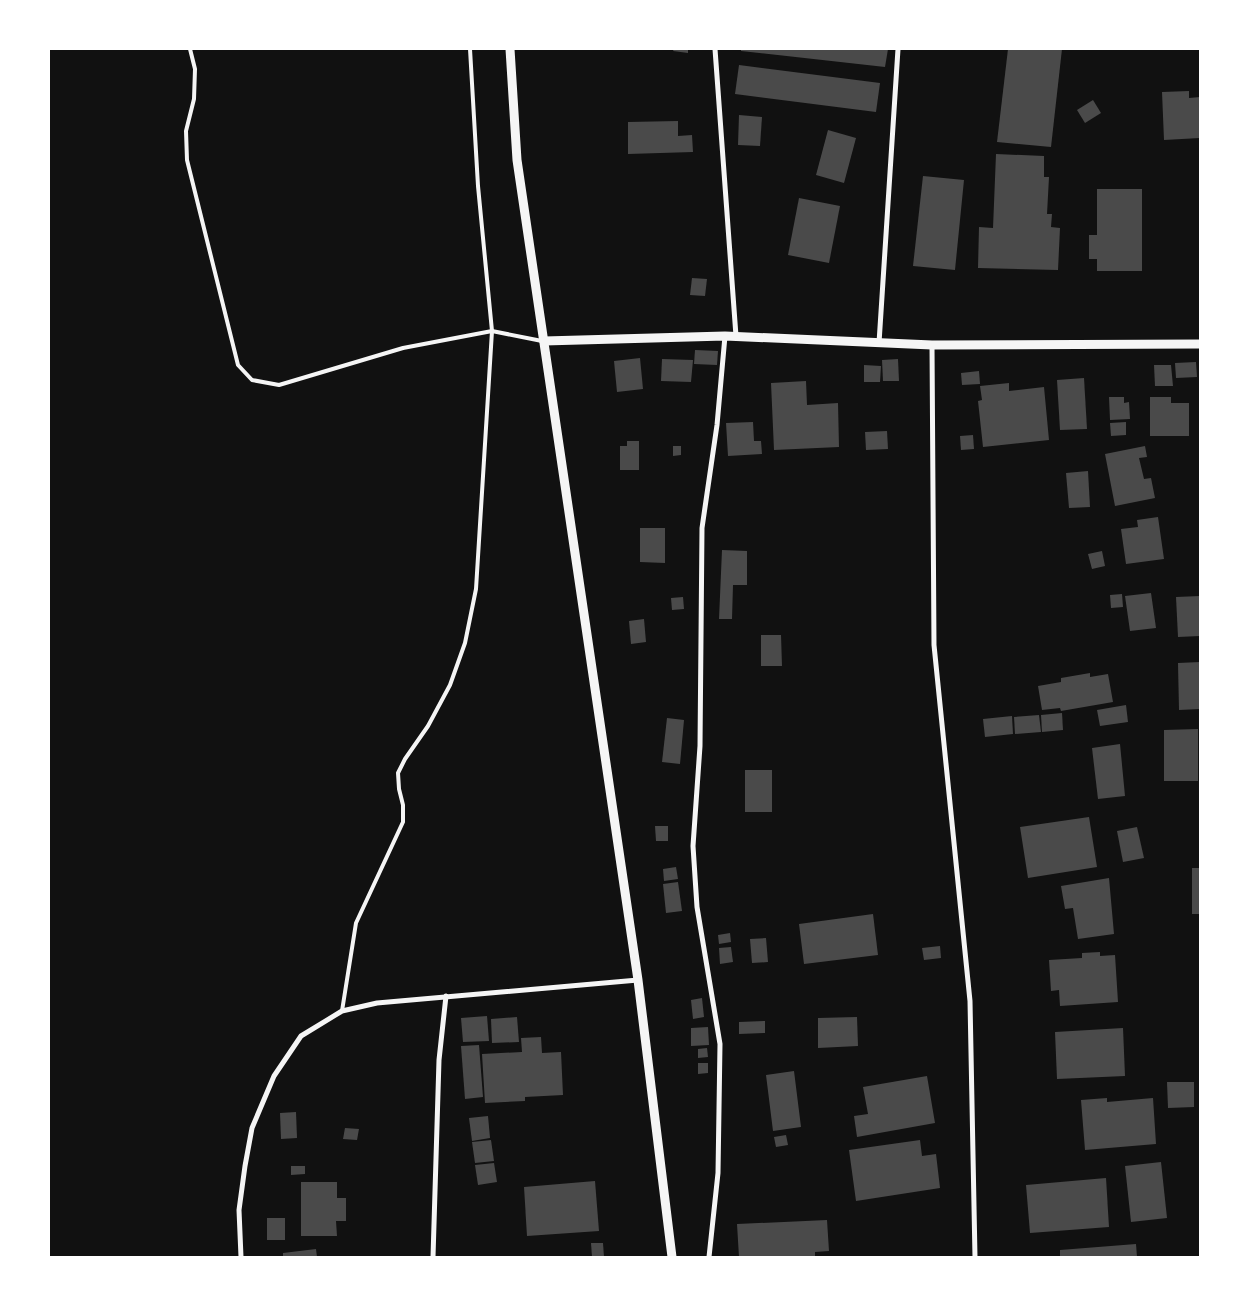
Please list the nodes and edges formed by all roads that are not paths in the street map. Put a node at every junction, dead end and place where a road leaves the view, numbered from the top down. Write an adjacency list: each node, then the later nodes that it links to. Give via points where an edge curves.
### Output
1 (190, 49): 6 (lane, via 195,69 194,100 186,130 187,160 238,365 252,380 279,385 403,348)
2 (470, 49): 6 (lane, via 478,186)
3 (510, 49): 9 (street, via 517,160)
4 (715, 49): 8 (street)
5 (898, 49): 10 (street)
6 (492, 331): 9 (lane); 15 (lane, via 476,589 465,643 450,685 398,773 403,822 356,922)
7 (725, 336): 8 (street); 9 (street); 19 (street, via 717,425 702,528 700,746 693,846 697,907 720,1044 718,1173)
8 (736, 336): 10 (street)
9 (544, 341): 13 (street)
10 (879, 344): 12 (street)
11 (1200, 344): 12 (street)
12 (932, 345): 20 (street, via 934,645 970,1001)
13 (638, 980): 14 (street); 18 (street)
14 (446, 996): 15 (street, via 378,1003); 17 (street, via 439,1060)
15 (342, 1011): 16 (street, via 301,1036 263,1098 252,1128 239,1210)
16 (241, 1257)
17 (433, 1257)
18 (672, 1257)
19 (709, 1257)
20 (976, 1257)

